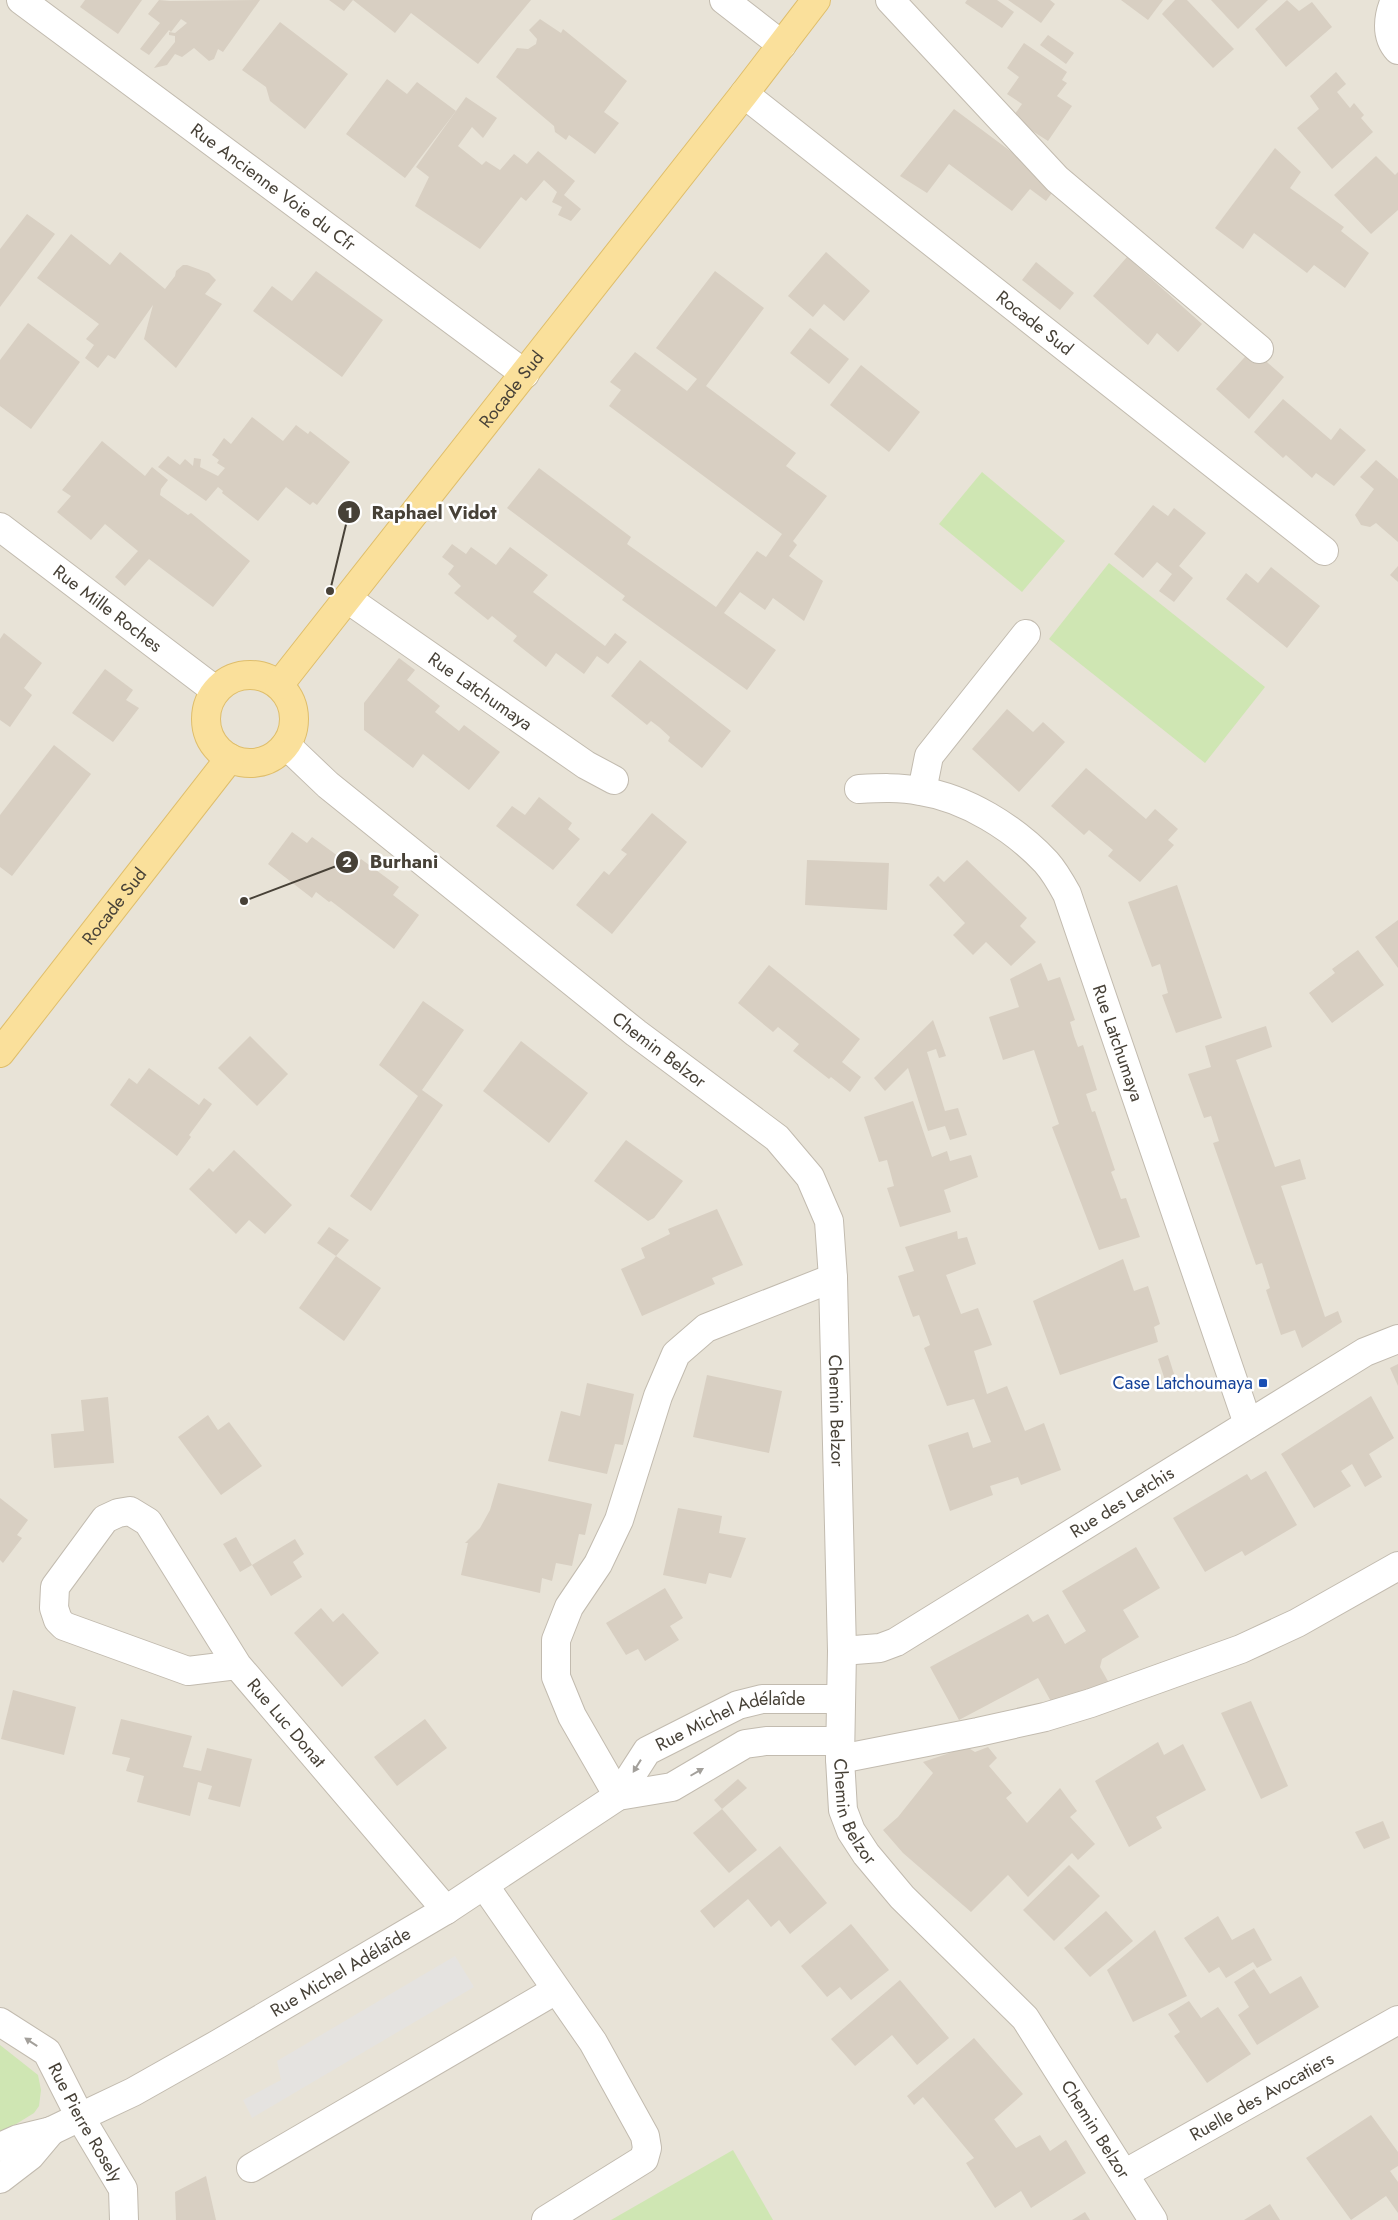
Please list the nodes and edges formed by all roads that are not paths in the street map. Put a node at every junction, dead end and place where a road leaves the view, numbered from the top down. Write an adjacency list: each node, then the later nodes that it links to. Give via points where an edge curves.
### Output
1 (21, 0): 10 (street, Rue Ancienne Voie du Cfr)
2 (724, 0): 6 (street)
3 (816, 0): 6 (main road, Rocade Sud)
4 (890, 0): 9 (street, via 1057,179)
5 (1391, 9): 7 (street, via 1393,45)
6 (782, 45): 8 (main road, Rocade Sud)
7 (1398, 50)
8 (744, 94): 10 (main road, Rocade Sud); 12 (street, Rocade Sud)
9 (1259, 349)
10 (525, 374): 13 (main road, Rocade Sud)
11 (0, 527): 16 (street, Rue Mille Roches)
12 (1324, 552)
13 (349, 600): 15 (main road, Rocade Sud); 19 (street, Rue Latchumaya, via 586,766)
14 (1026, 634): 21 (street, via 929,756)
15 (279, 686): 16 (main road, via 267,678 253,675 232,679); 17 (main road, via 287,696 294,720)
16 (215, 690): 18 (main road, via 205,714 206,728 210,741)
17 (286, 745): 18 (main road, via 266,760 254,763); 23 (street, Chemin Belzor, via 328,785 636,1033 777,1138 810,1178 829,1221)
18 (230, 758): 22 (main road, Rocade Sud)
19 (614, 780)
20 (859, 789): 21 (street, Rue Latchumaya)
21 (922, 791): 25 (street, Rue Latchumaya, via 954,800 997,822 1047,863 1067,894)
22 (0, 1054)
23 (833, 1278): 27 (street, Chemin Belzor); 31 (street, via 706,1328 676,1354 658,1396 619,1520 598,1564 569,1607 556,1640 556,1677 572,1716)
24 (1398, 1339): 25 (street, Rue des Letchis, via 1365,1352)
25 (1248, 1424): 27 (street, Rue des Letchis, via 896,1642 880,1648)
26 (1398, 1566): 30 (street, via 1297,1623 1249,1645 1091,1703 978,1732)
27 (842, 1650): 29 (street, Chemin Belzor)
28 (237, 1665): 28 (street, Rue Luc Donat, via 148,1522 130,1511 105,1519 55,1586 54,1608 64,1626 188,1671); 33 (street, Rue Luc Donat)
29 (841, 1699): 30 (street, Chemin Belzor); 31 (street, Rue Michel Adélaîde, one-way to 31, via 762,1699 738,1705 646,1751)
30 (840, 1750): 31 (street, Rue Michel Adélaîde, one-way to 30, via 672,1787 745,1744 766,1741); 41 (street, Chemin Belzor, via 843,1810 851,1831 866,1854 902,1897 1024,2018)
31 (618, 1796): 32 (street, Rue Michel Adélaîde)
32 (484, 1885): 33 (street, Rue Michel Adélaîde); 34 (street)
33 (446, 1910): 37 (street, Rue Michel Adélaîde, via 133,2092)
34 (556, 1990): 40 (street); 44 (street, via 592,2042 645,2136 647,2148 644,2159)
35 (1398, 2020): 41 (street, Ruelle des Avocatiers)
36 (0, 2022): 37 (street, Rue Pierre Rosely, one-way to 36, via 47,2052)
37 (80, 2117): 38 (street, Rue Michel Adélaîde); 43 (street, Rue Pierre Rosely, via 123,2189)
38 (51, 2131): 39 (street, Rue Michel Adélaîde); 42 (street, Rue Michel Adélaîde, via 30,2156)
39 (0, 2147)
40 (251, 2168)
41 (1124, 2174): 45 (street, Chemin Belzor)
42 (0, 2179)
43 (124, 2220)
44 (546, 2220)
45 (1153, 2220)

